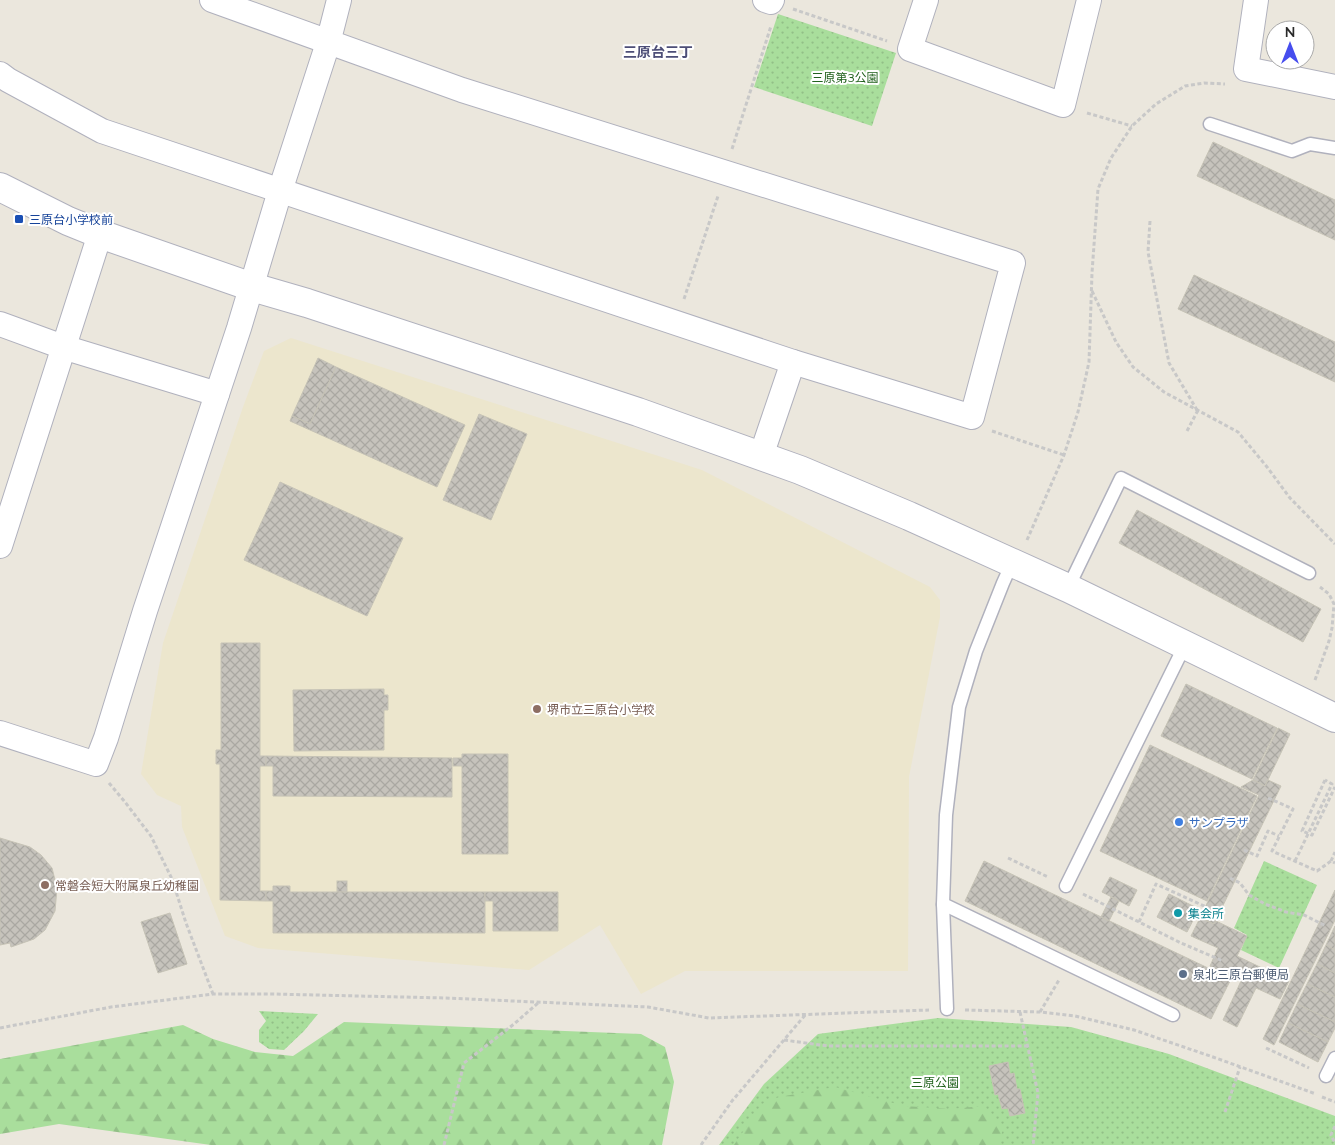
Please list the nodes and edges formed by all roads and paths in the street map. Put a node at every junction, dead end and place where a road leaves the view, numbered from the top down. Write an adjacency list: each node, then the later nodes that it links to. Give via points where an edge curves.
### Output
1 (212, 0): 7 (street)
2 (338, 0): 7 (street)
3 (926, 0): 8 (street)
4 (1089, 0): 12 (street)
5 (1256, 0): 11 (street, via 1246,69)
6 (770, 1): 8 (path)
7 (328, 43): 17 (street); 27 (street, via 462,90 1014,263)
8 (910, 49): 12 (street)
9 (0, 74): 17 (street, via 102,131)
10 (1230, 84): 14 (path, via 1185,86 1156,104)
11 (1335, 87)
12 (1063, 105): 14 (path)
13 (1210, 124): 15 (lane, via 1292,151 1310,144)
14 (1132, 126): 21 (path, via 1111,158 1098,189)
15 (1335, 148)
16 (0, 187): 19 (street, via 68,222)
17 (280, 191): 20 (street); 24 (street)
18 (1150, 221): 26 (path, via 1148,252 1169,363)
19 (100, 234): 20 (street); 23 (street)
20 (252, 287): 25 (street); 30 (street, via 638,412)
21 (1091, 290): 26 (path, via 1116,342 1133,367 1164,392); 29 (path, via 1089,362)
22 (0, 324): 23 (street)
23 (63, 347): 25 (street); 32 (street)
24 (793, 362): 27 (street); 30 (street)
25 (218, 394): 40 (street)
26 (1198, 410): 28 (path); 31 (path, via 1238,432 1290,498)
27 (971, 417): 29 (path, via 984,428)
28 (1187, 431)
29 (1064, 455): 33 (path)
30 (761, 456): 33 (street, via 900,512)
31 (1335, 544)
32 (0, 546)
33 (1019, 553): 35 (street); 52 (lane, via 1003,583 976,651 959,706 946,815)
34 (1309, 573): 35 (lane, via 1121,478); 37 (path, via 1334,604 1329,641)
35 (1068, 588): 36 (street)
36 (1184, 645): 38 (street); 51 (lane)
37 (1314, 681)
38 (1335, 718)
39 (0, 733): 40 (street)
40 (96, 764): 58 (path, via 150,836 172,879)
41 (1335, 787): 47 (path, bridge, via 1312,835 1302,830 1325,780 1332,784)
42 (1268, 798): 43 (path, via 1293,809)
43 (1279, 836): 44 (path, via 1268,831 1257,856); 47 (path, via 1272,851)
44 (1244, 850)
45 (1335, 852): 48 (path)
46 (1008, 858): 51 (path)
47 (1295, 861): 48 (path, via 1317,870)
48 (1331, 861): 49 (path)
49 (1335, 863)
50 (1230, 878): 55 (path, via 1265,904 1304,915)
51 (1066, 886): 54 (path)
52 (943, 904): 60 (lane); 64 (lane)
53 (1215, 911): 54 (path, via 1156,884)
54 (1139, 922): 56 (path)
55 (1326, 926)
56 (1223, 961)
57 (1054, 989): 62 (path)
58 (213, 994): 59 (path); 65 (path, via 110,1007)
59 (539, 1002): 63 (path, via 648,1007 710,1018); 77 (path, via 464,1063)
60 (947, 1009): 61 (path); 63 (path)
61 (1020, 1012): 62 (path); 67 (path)
62 (1040, 1012): 70 (path, via 1075,1016 1134,1030)
63 (806, 1014): 66 (path)
64 (1173, 1014)
65 (0, 1028)
66 (784, 1040): 67 (path, via 828,1046); 78 (path, via 732,1101)
67 (1028, 1046): 79 (path, via 1038,1093)
68 (1266, 1048): 71 (path)
69 (1335, 1058): 71 (lane)
70 (1240, 1067): 72 (path); 74 (path)
71 (1326, 1076): 72 (path)
72 (1322, 1097): 73 (path)
73 (1335, 1102)
74 (1224, 1112)
75 (1335, 1126): 76 (path, via 1332,1135)
76 (1335, 1143)
77 (444, 1145)
78 (701, 1145)
79 (1033, 1145)

